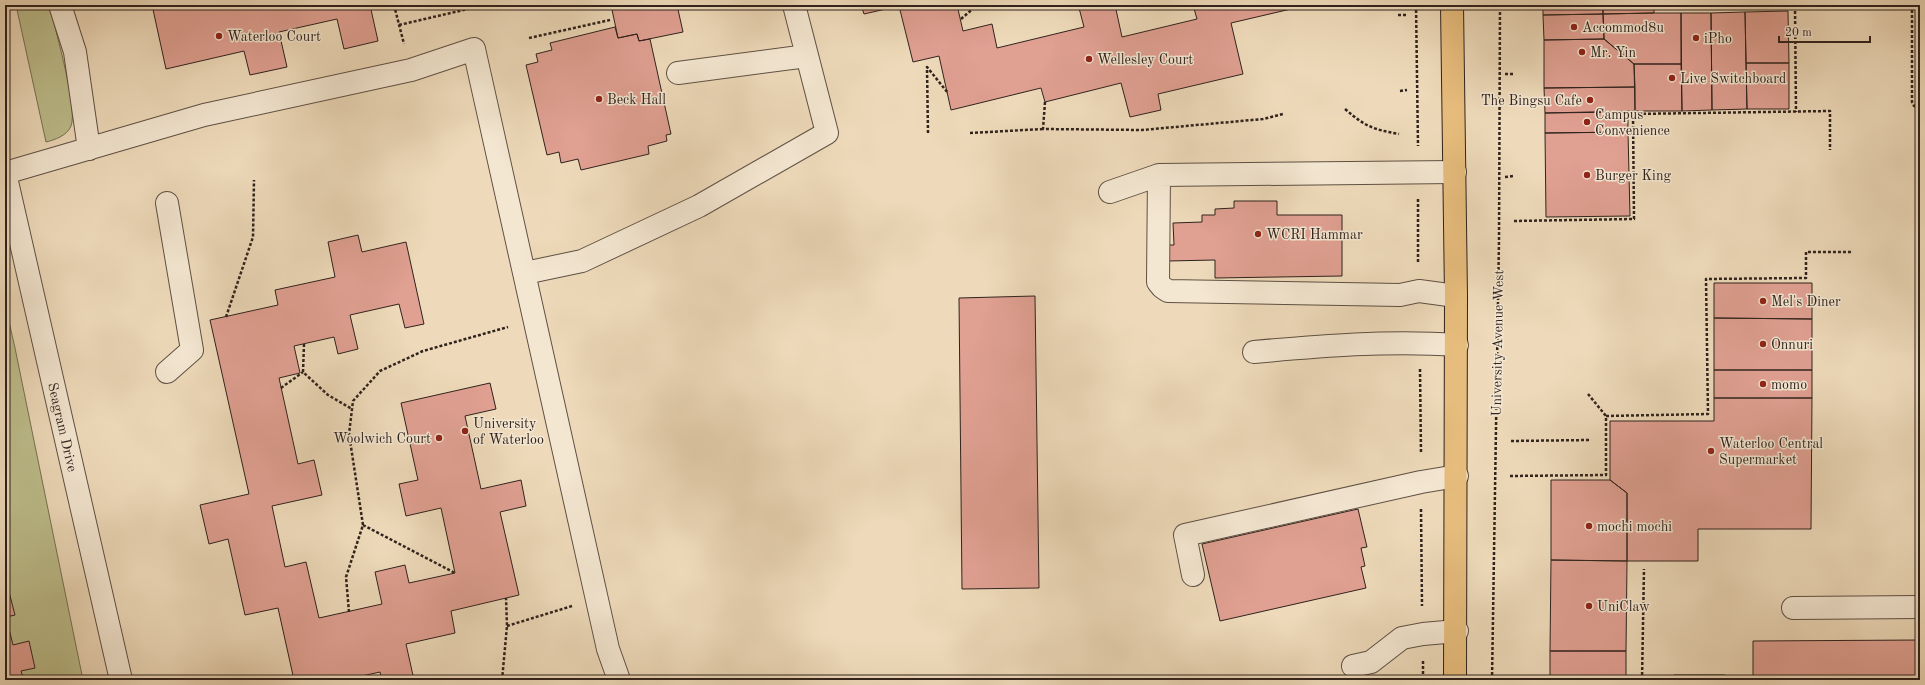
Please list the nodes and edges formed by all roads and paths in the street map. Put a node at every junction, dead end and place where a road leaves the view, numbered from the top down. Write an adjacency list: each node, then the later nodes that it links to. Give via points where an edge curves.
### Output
1 (60, 5): 35 (street, via 75,52)
2 (394, 5): 16 (path)
3 (485, 5): 16 (path)
4 (794, 5): 18 (street)
5 (981, 5): 14 (path)
6 (1452, 5): 37 (main road)
7 (1500, 5): 80 (path, University Avenue West)
8 (1656, 5): 11 (path, via 1656,8)
9 (1830, 5): 11 (path)
10 (1912, 5): 28 (path, via 1912,102)
11 (1795, 6): 29 (path)
12 (1398, 15): 13 (path)
13 (1406, 15)
14 (961, 19)
15 (610, 20): 17 (path)
16 (399, 25): 19 (path)
17 (530, 38)
18 (807, 56): 20 (street); 47 (street, via 827,133 699,206 582,261)
19 (411, 70): 35 (street, via 204,115); 47 (street, via 474,49)
20 (678, 73)
21 (1505, 74): 22 (path)
22 (1513, 74)
23 (1400, 90): 24 (path)
24 (1407, 90)
25 (948, 93): 32 (path, via 927,67)
26 (1045, 102): 31 (path)
27 (1345, 109): 34 (path, via 1363,124)
28 (1920, 109)
29 (1796, 112): 36 (path, via 1830,111); 45 (path, via 1633,114 1634,219)
30 (1283, 114): 31 (path, via 1263,119 1142,130)
31 (1043, 129): 33 (path)
32 (928, 133)
33 (970, 133)
34 (1399, 134)
35 (89, 148): 38 (street)
36 (1830, 150)
37 (1455, 172): 39 (street); 48 (main road)
38 (5, 173): 76 (street, Seagram Drive)
39 (1159, 175): 43 (street); 48 (street, via 1158,282 1168,291 1400,295 1419,291)
40 (1505, 176): 41 (path)
41 (1514, 176)
42 (254, 180): 49 (path, via 253,237)
43 (1110, 192)
44 (168, 203): 54 (street, via 192,350)
45 (1514, 221)
46 (1853, 252): 59 (path, via 1806,252 1806,278 1706,279 1708,414)
47 (525, 273): 50 (street)
48 (1456, 296): 52 (main road)
49 (226, 317)
50 (536, 322): 58 (path, via 497,329 423,351 380,371 353,401); 69 (street)
51 (304, 344): 55 (path)
52 (1457, 345): 53 (street, via 1401,343); 62 (main road)
53 (1254, 352)
54 (167, 372)
55 (303, 372): 56 (path); 58 (path, via 328,395)
56 (281, 388)
57 (1588, 394): 59 (path)
58 (352, 409): 64 (path, via 349,434)
59 (1606, 416): 63 (path, via 1606,475)
60 (1589, 440): 61 (path)
61 (1511, 441)
62 (1457, 476): 67 (street, via 1185,535); 74 (main road)
63 (1510, 476)
64 (362, 525): 66 (path); 72 (path, via 346,577)
65 (1644, 569): 81 (path)
66 (455, 573)
67 (1193, 575)
68 (506, 598): 73 (path)
69 (597, 599): 73 (path); 78 (street, via 608,649)
70 (1920, 607): 71 (street)
71 (1793, 608)
72 (349, 612)
73 (507, 626): 77 (path)
74 (1457, 631): 75 (street, via 1402,638 1371,662); 79 (main road)
75 (1353, 666)
76 (121, 680)
77 (502, 680)
78 (619, 680)
79 (1455, 680)
80 (1492, 680)
81 (1642, 680)

